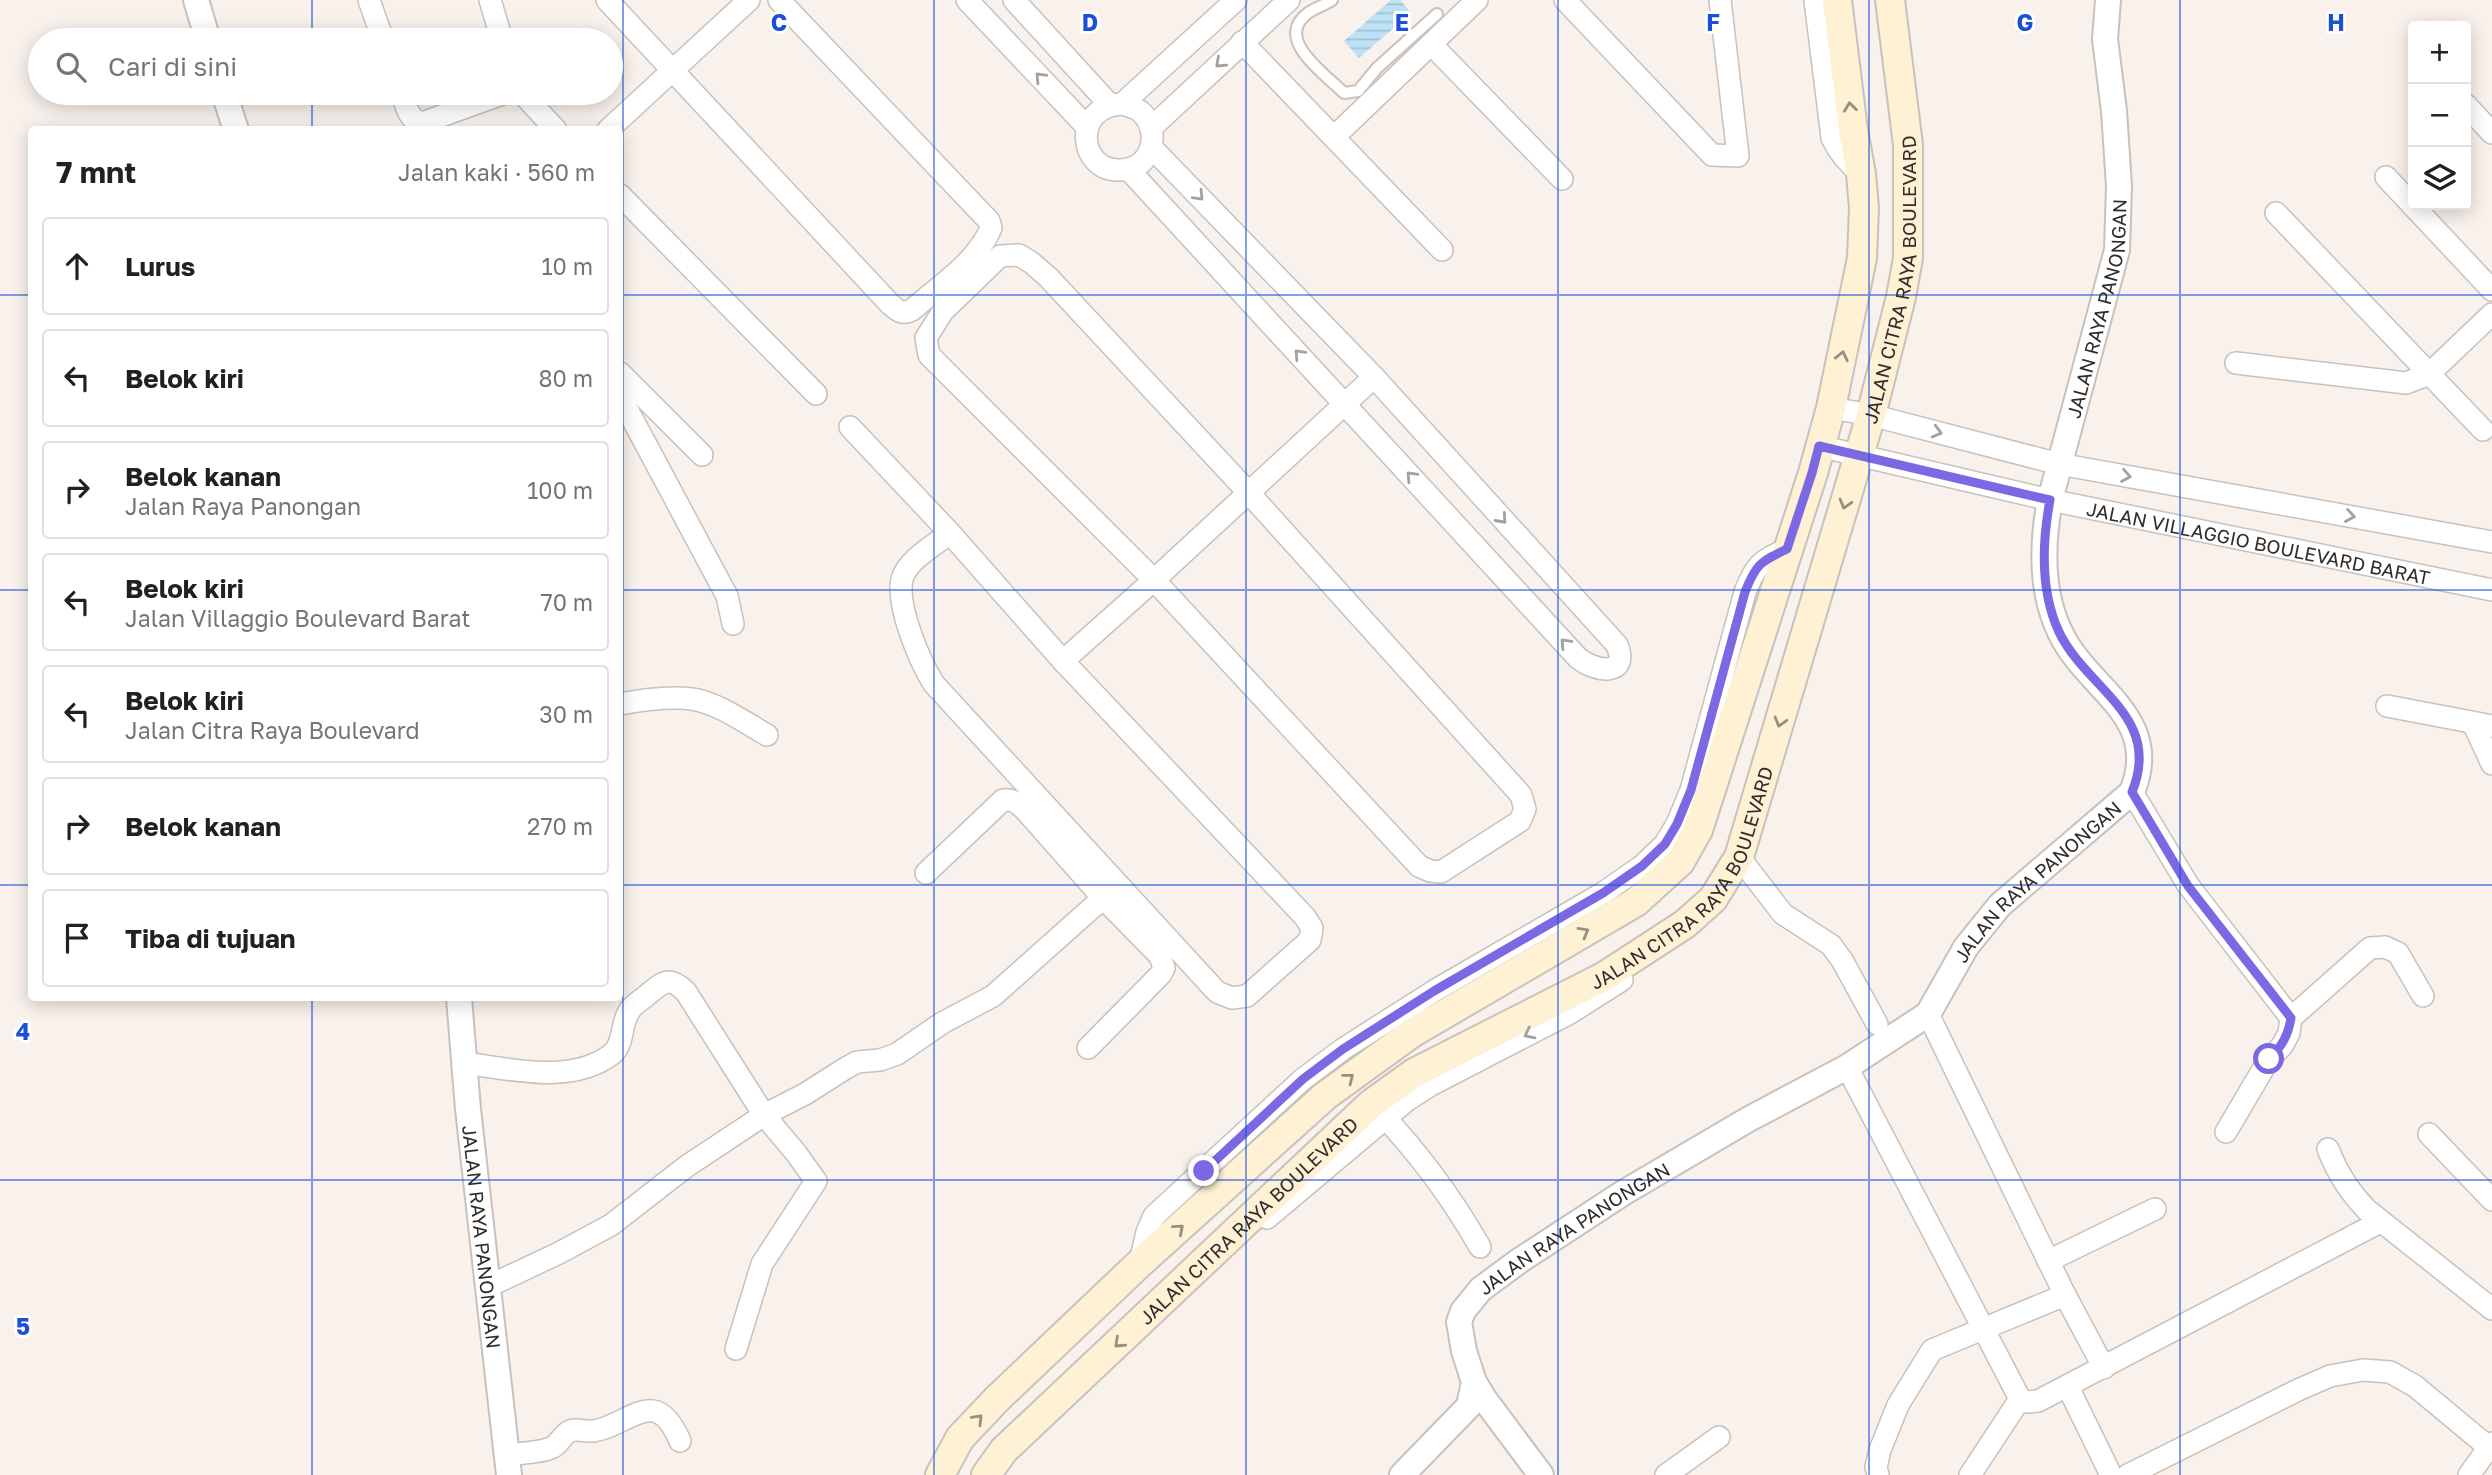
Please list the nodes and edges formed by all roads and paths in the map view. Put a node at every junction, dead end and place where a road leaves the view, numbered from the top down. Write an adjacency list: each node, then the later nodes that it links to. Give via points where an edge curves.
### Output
1 (196, 0): 20 (street)
2 (369, 0): 21 (street)
3 (490, 0): 22 (street)
4 (607, 0): 25 (street)
5 (750, 0): 25 (street)
6 (779, 0): 25 (street, via 989,221 987,238 971,259 912,310 899,312 890,304)
7 (967, 0): 35 (street, one-way to 7)
8 (1014, 0): 26 (street)
9 (1236, 0): 26 (street)
10 (1289, 0): 23 (street)
11 (1332, 0): 18 (lane, via 1308,12 1298,23 1295,38 1300,50 1344,93 1358,91)
12 (1477, 0): 24 (street)
13 (1565, 0): 14 (street, via 1712,155 1738,156)
14 (1720, 0)
15 (1815, 0): 19 (street)
16 (1890, 0): 55 (main road, JALAN CITRA RAYA BOULEVARD, via 1908,145 1908,258)
17 (2108, 0): 61 (street, JALAN RAYA PANONGAN, via 2105,39 2119,186 2117,250)
18 (1437, 14)
19 (1832, 18): 54 (main road, JALAN CITRA RAYA BOULEVARD, one-way to 19, via 1862,258 1864,208)
20 (204, 28)
21 (379, 28)
22 (498, 28)
23 (1242, 42): 37 (street); 38 (street, one-way to 38)
24 (1431, 44): 37 (street); 41 (street)
25 (672, 71): 34 (street)
26 (1116, 104): 35 (street, via 1096,113); 38 (street, via 1140,111)
27 (228, 105): 32 (street)
28 (406, 105): 29 (street, via 415,122 422,123)
29 (472, 105)
30 (533, 105): 33 (street)
31 (2471, 110): 36 (street)
32 (235, 126)
33 (552, 126)
34 (612, 126)
35 (1087, 127): 39 (street, via 1086,145 1095,161 1111,170)
36 (2492, 133)
37 (1334, 137): 44 (street)
38 (1151, 138): 39 (street, via 1143,161); 50 (street, one-way to 50)
39 (1129, 170): 53 (street, one-way to 39)
40 (2386, 177): 45 (street)
41 (1562, 178)
42 (623, 198): 51 (street)
43 (2276, 213): 48 (street)
44 (1442, 250)
45 (2492, 290)
46 (2492, 314): 48 (street)
47 (2236, 363): 48 (street, via 2406,383)
48 (2429, 373): 57 (street)
49 (623, 376): 59 (street)
50 (1374, 377): 53 (street); 53 (street, one-way to 53, via 1616,645 1619,660 1612,667 1588,666 1578,657)
51 (816, 394)
52 (623, 402): 68 (street, via 727,596)
53 (1345, 404): 62 (street)
54 (1831, 408): 55 (street, JALAN VILLAGGIO BOULEVARD BARAT); 58 (main road, JALAN CITRA RAYA BOULEVARD)
55 (1871, 415): 60 (main road, JALAN CITRA RAYA BOULEVARD); 61 (street, JALAN VILLAGGIO BOULEVARD BARAT, one-way to 61)
56 (850, 427): 64 (street)
57 (2483, 430)
58 (1819, 446): 60 (street, JALAN VILLAGGIO BOULEVARD BARAT); 82 (main road, JALAN CITRA RAYA BOULEVARD, one-way to 58, via 1537,945 1636,902 1650,875 1680,862 1698,830 1699,794 1735,674 1787,549)
59 (702, 455)
60 (1857, 456): 63 (street, JALAN VILLAGGIO BOULEVARD BARAT); 77 (main road, JALAN CITRA RAYA BOULEVARD, one-way to 77, via 1752,820)
61 (2059, 464): 63 (street, JALAN RAYA PANONGAN); 65 (street, JALAN VILLAGGIO BOULEVARD BARAT, one-way to 65)
62 (1248, 492): 66 (street); 66 (street, via 1032,263 1019,255 1000,256 988,265 943,311 926,338 929,355); 66 (street, via 1521,795 1525,809 1520,821 1441,872 1419,866)
63 (2050, 500): 67 (street, JALAN VILLAGGIO BOULEVARD BARAT); 76 (street, JALAN RAYA PANONGAN, via 2045,580 2050,608 2071,650 2132,724 2140,745 2138,778)
64 (950, 533): 69 (street); 69 (street, via 911,565 902,579 902,596 919,659 934,684 1217,992 1232,998 1247,996 1310,940 1312,929 1305,916)
65 (2492, 542)
66 (1154, 580): 69 (street)
67 (2492, 590)
68 (733, 624)
69 (1063, 661)
70 (623, 703): 73 (street, via 692,699 721,709)
71 (2387, 705): 72 (street)
72 (2483, 724): 74 (street); 75 (street)
73 (767, 735)
74 (2492, 743)
75 (2492, 764)
76 (2132, 792): 83 (street, JALAN RAYA PANONGAN, via 2000,905 1966,947); 84 (street, via 2188,886)
77 (1733, 866): 85 (street, via 1783,915 1831,946); 91 (main road, JALAN CITRA RAYA BOULEVARD, one-way to 91, via 1713,898 1685,924 1566,1006 1414,1073)
78 (926, 873): 79 (street, via 1008,799 1027,812)
79 (1103, 898): 86 (street, via 1160,956 1164,968); 92 (street, via 993,996 897,1054 857,1062)
80 (2423, 996): 84 (street, via 2398,953 2385,947 2370,948)
81 (458, 1001): 87 (street, JALAN RAYA PANONGAN)
82 (1420, 1014): 89 (street, via 1372,1030); 90 (main road, JALAN CITRA RAYA BOULEVARD, one-way to 82, via 1378,1056)
83 (1928, 1014): 88 (street, JALAN RAYA PANONGAN); 101 (street)
84 (2291, 1018): 93 (street, via 2282,1046 2269,1059)
85 (1877, 1024)
86 (1088, 1048)
87 (464, 1063): 92 (street, via 569,1072 585,1067 612,1054 630,1009 671,981 686,992); 102 (street, JALAN RAYA PANONGAN)
88 (1847, 1067): 105 (street); 108 (street, JALAN RAYA PANONGAN, via 1623,1193 1481,1289 1462,1311 1459,1322)
89 (1303, 1079): 90 (street); 96 (street)
90 (1322, 1100): 96 (main road, JALAN CITRA RAYA BOULEVARD)
91 (1378, 1111): 100 (street, via 1428,1166); 116 (main road, JALAN CITRA RAYA BOULEVARD, one-way to 116, via 1212,1255 1004,1450)
92 (764, 1115): 102 (street, via 687,1166 611,1225); 106 (street, via 816,1181 762,1264)
93 (2226, 1132)
94 (2429, 1134): 97 (street)
95 (2328, 1149): 99 (street, via 2356,1199)
96 (1212, 1181): 115 (main road, JALAN CITRA RAYA BOULEVARD, one-way to 96, via 960,1438 1140,1263)
97 (2492, 1199)
98 (2155, 1209): 101 (street)
99 (2380, 1222): 104 (street); 107 (street)
100 (1480, 1247)
101 (2048, 1261): 103 (street)
102 (489, 1286): 114 (street, JALAN RAYA PANONGAN)
103 (2065, 1295): 105 (street); 107 (street)
104 (2492, 1309)
105 (1985, 1329): 110 (street); 120 (street, via 1931,1350 1898,1405 1880,1450)
106 (736, 1349)
107 (2104, 1368): 109 (street)
108 (1474, 1382): 117 (street, via 1463,1415); 118 (street, JALAN RAYA PANONGAN)
109 (2068, 1387): 110 (street, via 2038,1401); 122 (street)
110 (2020, 1399): 121 (street)
111 (1719, 1437): 119 (street)
112 (680, 1441): 114 (street, via 669,1419 645,1411 595,1431 567,1432 557,1445)
113 (2491, 1447): 123 (street, via 2415,1386 2390,1372 2362,1370 2309,1385); 124 (street)
114 (508, 1465)
115 (940, 1475)
116 (986, 1475)
117 (1402, 1475)
118 (1541, 1475)
119 (1666, 1475)
120 (1878, 1475)
121 (1970, 1475)
122 (2111, 1475)
123 (2128, 1475)
124 (2469, 1475)

